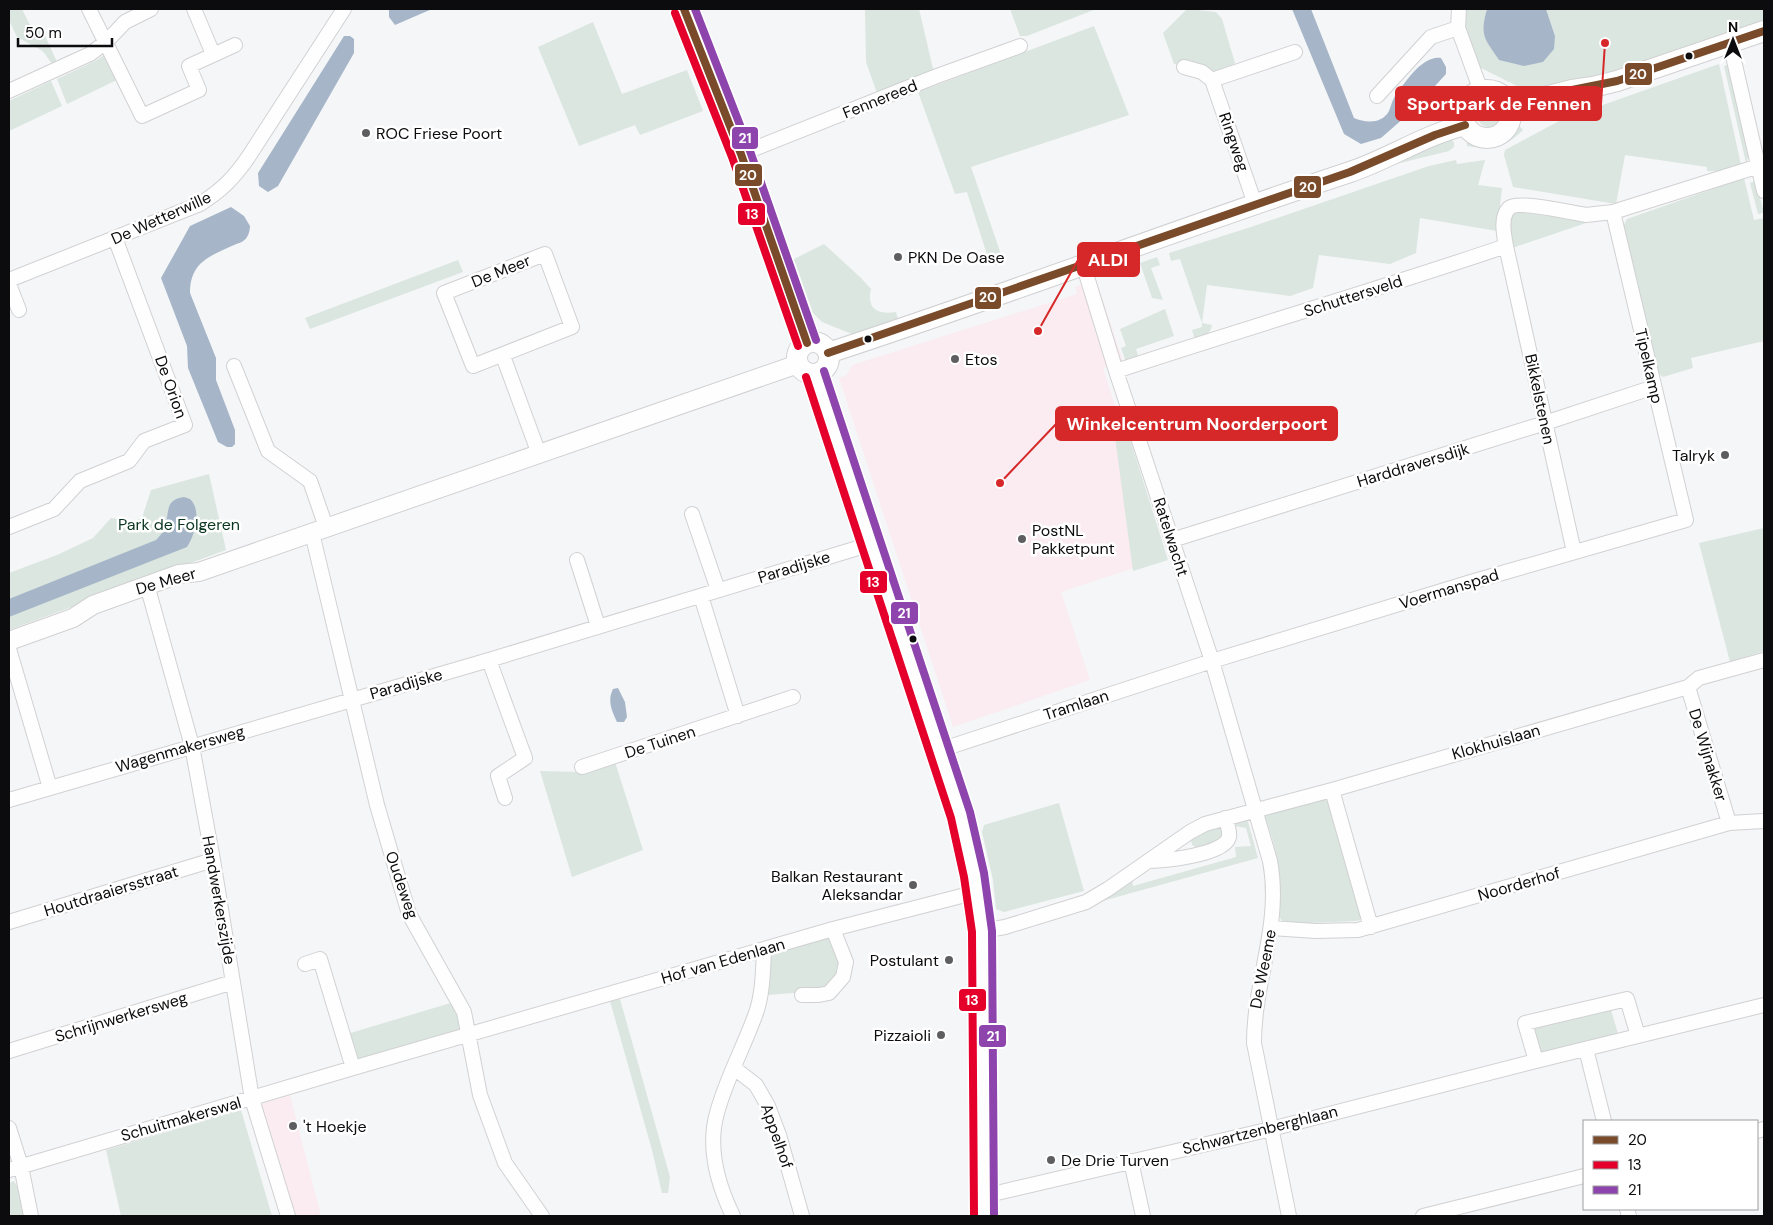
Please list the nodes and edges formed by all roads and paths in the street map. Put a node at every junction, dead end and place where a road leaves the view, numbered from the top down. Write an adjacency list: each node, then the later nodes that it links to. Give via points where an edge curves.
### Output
1 (89, 9): 9 (street)
2 (152, 9): 9 (street, via 125,22)
3 (194, 9): 14 (street)
4 (344, 9): 27 (street, De Wetterwille, via 234,177 200,204)
5 (684, 9): 22 (main road)
6 (1459, 9): 7 (street)
7 (1458, 28): 18 (street); 19 (street, via 1431,37)
8 (1764, 32): 10 (main road)
9 (106, 42): 14 (street, via 142,116 199,90 189,66); 17 (street, via 90,54)
10 (1730, 43): 20 (main road, via 1617,81); 23 (street)
11 (235, 45): 14 (street)
12 (1020, 46): 22 (street, Fennereed)
13 (1295, 52): 16 (street)
14 (213, 54)
15 (1184, 67): 16 (street, via 1202,72)
16 (1212, 80): 25 (street, Ringweg)
17 (9, 91)
18 (1481, 91): 20 (main road, via 1497,92); 21 (main road, via 1474,94 1464,108)
19 (1378, 96)
20 (1510, 106): 21 (main road, via 1508,126 1498,136 1480,137)
21 (1465, 125): 25 (main road, via 1432,136 1360,169)
22 (741, 154): 33 (main road)
23 (1759, 166): 24 (street); 26 (street)
24 (1764, 191)
25 (1255, 204): 29 (main road)
26 (1613, 212): 28 (street, via 1586,215 1523,205 1511,207 1505,219); 39 (street, Tipelkamp)
27 (116, 238): 30 (street, De Wetterwille); 44 (street, De Orion, via 185,424 144,441 129,461 80,481 54,509)
28 (1506, 246): 38 (street, Schuttersveld); 40 (street, Bikkelstenen)
29 (1083, 264): 34 (main road); 38 (street, Ratelwacht)
30 (9, 280)
31 (9, 284): 32 (street)
32 (19, 310)
33 (807, 342): 34 (main road, via 816,342); 37 (main road, via 797,355)
34 (828, 352): 37 (main road, via 826,366 821,371)
35 (503, 356): 35 (street, De Meer, via 473,366 444,293 545,254 572,327); 41 (street)
36 (234, 366): 45 (street, via 268,451 310,481)
37 (806, 369): 41 (street, De Meer); 47 (street)
38 (1116, 371): 46 (street, Ratelwacht)
39 (1654, 387): 40 (street, Harddraversdijk); 43 (street, Tipelkamp)
40 (1545, 423): 46 (street, Harddraversdijk); 48 (street, Bikkelstenen)
41 (539, 454): 45 (street, De Meer)
42 (692, 514): 51 (street)
43 (1686, 520): 48 (street, Voermanspad)
44 (9, 527)
45 (319, 530): 50 (street, De Meer, via 199,572 180,574); 61 (street, Oudeweg)
46 (1172, 540): 58 (street, Ratelwacht)
47 (870, 544): 51 (street, Paradijske); 64 (street)
48 (1574, 552): 58 (street, Voermanspad)
49 (577, 560): 53 (street)
50 (147, 585): 54 (street, De Meer, via 93,605 73,618); 63 (street, Handwerkerszijde)
51 (718, 590): 52 (street, Paradijske)
52 (701, 596): 53 (street, Paradijske); 62 (street)
53 (598, 626): 56 (street, Paradijske)
54 (9, 641)
55 (9, 649): 66 (street)
56 (489, 660): 61 (street, Paradijske); 68 (street, via 525,758 498,776)
57 (1764, 660): 59 (street, Klokhuislaan, via 1699,678)
58 (1212, 661): 64 (street, Tramlaan); 70 (street, Ratelwacht)
59 (1688, 687): 67 (street, Klokhuislaan); 72 (street, De Wijnakker)
60 (793, 697): 62 (street, De Tuinen)
61 (352, 699): 63 (street, Wagenmakersweg); 87 (street, Oudeweg, via 377,806 409,914 464,1012)
62 (738, 716): 65 (street, De Tuinen)
63 (192, 746): 66 (street, Wagenmakersweg); 74 (street, Handwerkerszijde)
64 (940, 750): 76 (street, via 964,827)
65 (582, 767)
66 (50, 788): 69 (street, Wagenmakersweg)
67 (1332, 790): 70 (street, Klokhuislaan); 78 (street)
68 (505, 798)
69 (9, 800)
70 (1254, 811): 71 (street, Klokhuislaan); 79 (street, De Weeme, via 1272,875)
71 (1225, 818): 75 (street, Klokhuislaan, via 1190,832); 75 (street, Klokhuislaan, via 1229,836 1221,846 1187,858)
72 (1728, 822): 73 (street, Noorderhof); 78 (street, Noorderhof)
73 (1764, 822)
74 (213, 860): 77 (street, Houtdraaiersstraat); 84 (street, Handwerkerszijde)
75 (1147, 862): 81 (street, Klokhuislaan, via 1076,907)
76 (977, 892): 80 (street, Hof van Edenlaan); 81 (street)
77 (9, 922)
78 (1371, 927): 79 (street, Noorderhof, via 1336,931)
79 (1271, 928): 97 (street, De Weeme, via 1254,1017 1254,1042)
80 (834, 929): 82 (street, Hof van Edenlaan); 85 (street, via 846,962 843,977 829,993)
81 (982, 931): 101 (street)
82 (764, 949): 87 (street, Hof van Edenlaan); 93 (street, via 756,1012)
83 (305, 964): 92 (street, via 320,960)
84 (233, 982): 90 (street, Schrijnwerkersweg); 94 (street, Handwerkerszijde)
85 (802, 995)
86 (1764, 1005): 88 (street, Schwartzenberghlaan)
87 (470, 1034): 92 (street, Schuitmakerswal); 104 (street, Oudeweg, via 480,1095 505,1164)
88 (1638, 1036): 89 (street, Schwartzenberghlaan); 91 (street, via 1627,999 1525,1023)
89 (1586, 1049): 91 (street, Schwartzenberghlaan); 95 (street)
90 (9, 1051)
91 (1536, 1061): 97 (street, Schwartzenberghlaan)
92 (353, 1068): 94 (street, Schuitmakerswal)
93 (734, 1068): 105 (street, via 716,1114 714,1136 714,1160 724,1198); 106 (street, Appelhof, via 756,1085 768,1106)
94 (252, 1099): 99 (street, Schuitmakerswal); 103 (street, Handwerkerszijde)
95 (1604, 1120)
96 (9, 1128): 99 (street)
97 (1270, 1129): 98 (street, Schwartzenberghlaan); 109 (street, De Weeme)
98 (1131, 1161): 101 (street, Schwartzenberghlaan); 108 (street)
99 (15, 1168): 102 (street)
100 (1583, 1176): 110 (street)
101 (984, 1196): 107 (street)
102 (30, 1216)
103 (288, 1216)
104 (542, 1216)
105 (733, 1216)
106 (802, 1216)
107 (984, 1216)
108 (1143, 1216)
109 (1289, 1216)
110 (1423, 1216)

